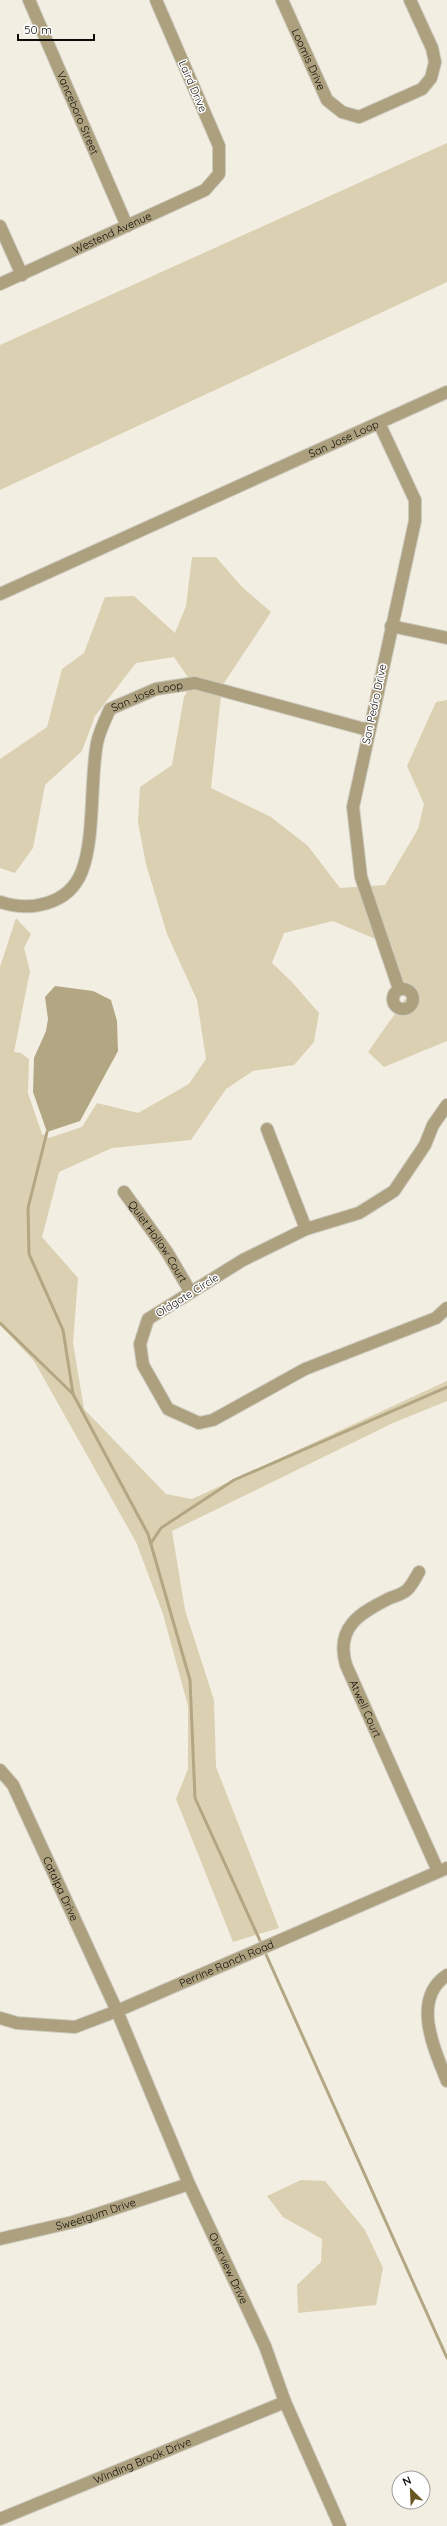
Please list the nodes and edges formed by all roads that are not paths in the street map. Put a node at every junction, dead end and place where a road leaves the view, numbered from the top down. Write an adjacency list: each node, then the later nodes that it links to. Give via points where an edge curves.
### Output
1 (29, 0): 7 (street, Vanceboro Street)
2 (156, 0): 5 (street, Laird Drive, via 219,146)
3 (282, 0): 4 (street, Loomis Drive, via 327,100 342,112 359,117 422,89 431,78 435,62 432,48)
4 (410, 0)
5 (219, 174): 7 (street, Westend Avenue, via 205,190)
6 (0, 226): 8 (street)
7 (127, 226): 8 (street, Westend Avenue)
8 (22, 275): 9 (street, Westend Avenue)
9 (0, 284)
10 (447, 392): 11 (street, San Jose Loop)
11 (379, 423): 12 (street, San Jose Loop); 13 (street, San Pedro Drive, via 415,500 415,521)
12 (0, 594)
13 (391, 626): 14 (street); 15 (street, San Pedro Drive)
14 (447, 638)
15 (368, 730): 16 (street, San Jose Loop, via 195,683 156,689 110,709 97,742 82,871 68,891 40,906 17,907); 17 (street, San Pedro Drive, via 353,807 360,869)
16 (0, 902)
17 (398, 989)
18 (447, 1105): 21 (street, Oldgate Circle, via 425,1145 394,1191 359,1213)
19 (267, 1129): 21 (street)
20 (124, 1192): 22 (street, Quiet Hollow Court, via 167,1252)
21 (306, 1229): 22 (street, Oldgate Circle, via 243,1260)
22 (190, 1291): 23 (street, Oldgate Circle, via 148,1319 140,1344 143,1366 168,1409 199,1423 213,1420 305,1369 436,1318)
23 (447, 1308)
24 (419, 1572): 26 (street, Atwell Court, via 407,1590 363,1612 351,1624 342,1652 347,1668)
25 (0, 1770): 28 (street, Catalpa Drive, via 13,1785)
26 (443, 1869): 28 (street, Perrine Ranch Road)
27 (447, 1975): 30 (street, via 436,1982 428,2000 428,2026)
28 (117, 2011): 29 (street, Perrine Ranch Road, via 75,2027 18,2023); 31 (street, Overview Drive)
29 (0, 2018)
30 (447, 2081)
31 (189, 2184): 32 (street, Sweetgum Drive, via 72,2222); 33 (street, Overview Drive, via 265,2346)
32 (0, 2239)
33 (284, 2402): 34 (street, Winding Brook Drive); 35 (street, Overview Drive)
34 (0, 2519)
35 (340, 2526)

